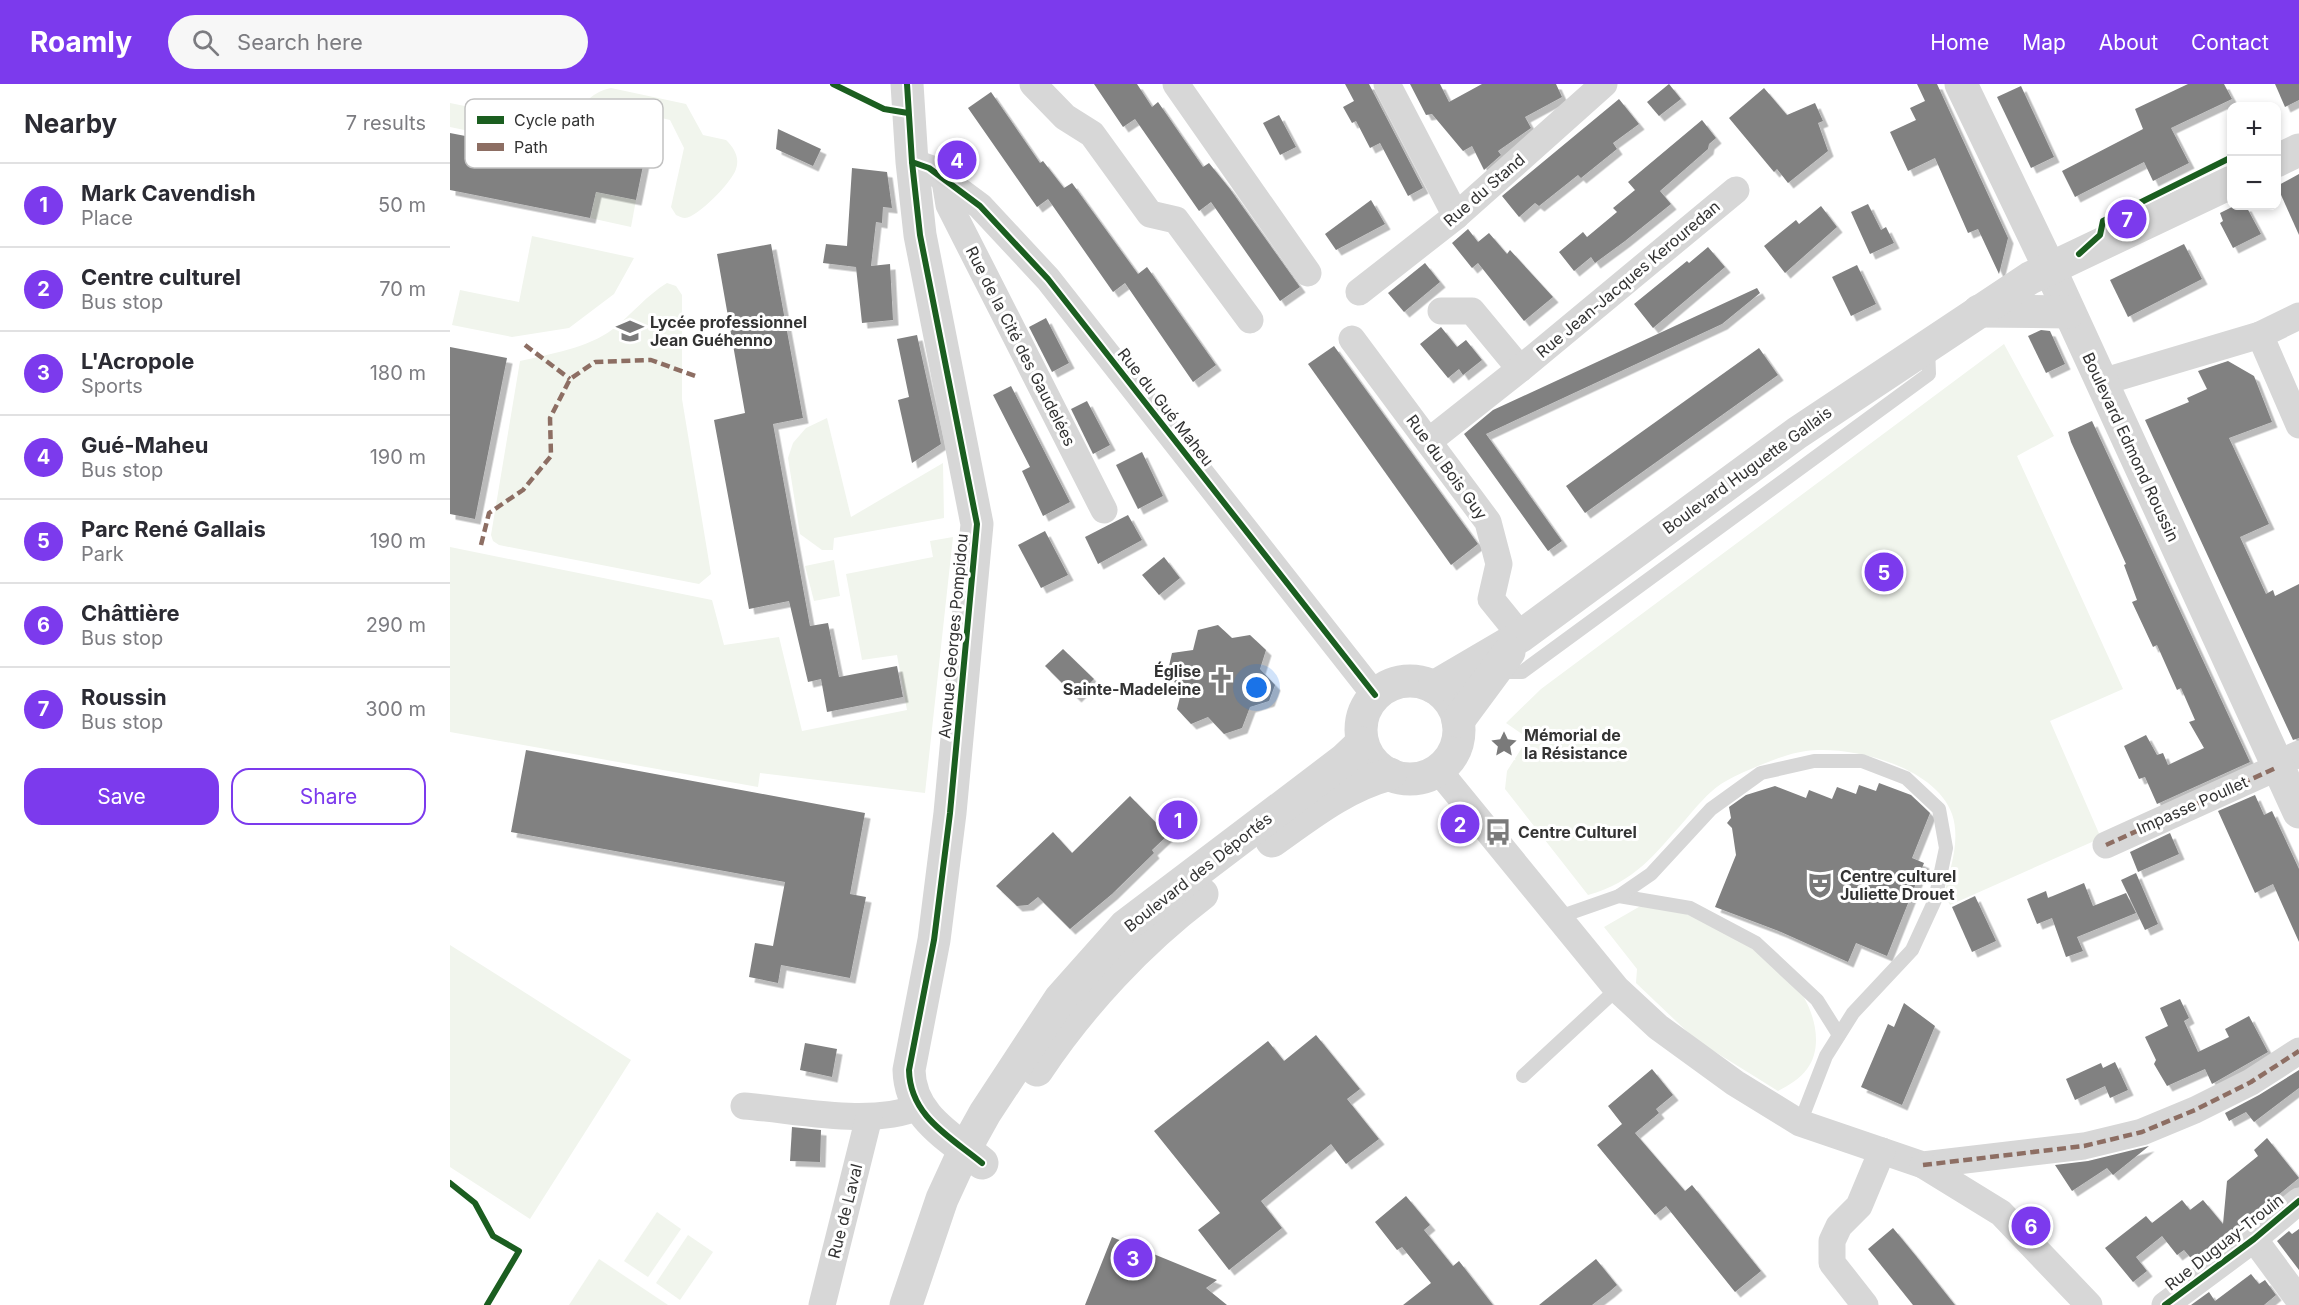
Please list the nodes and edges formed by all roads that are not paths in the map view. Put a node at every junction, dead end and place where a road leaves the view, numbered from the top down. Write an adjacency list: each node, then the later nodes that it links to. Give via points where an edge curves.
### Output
1 (907, 84): 9 (street, Avenue Georges Pompidou)
2 (1034, 84): 21 (street, via 1065,117 1092,134 1150,214 1176,220)
3 (1176, 84): 15 (street)
4 (1387, 84): 13 (street)
5 (1961, 84): 14 (street, Boulevard Edmond Roussin)
6 (1593, 88): 13 (street, Rue du Stand)
7 (2299, 150): 8 (street)
8 (2281, 159)
9 (912, 162): 10 (street, Rue du Gué Maheu, via 929,168); 48 (street, Avenue Georges Pompidou, via 920,236 977,524 950,813 934,940 909,1070 909,1084)
10 (945, 181): 29 (street, Rue de la Cité des Gaudelées, via 949,205); 33 (street, Rue du Gué Maheu, via 997,222 1048,279)
11 (2227, 184): 14 (street, Boulevard Huguette Gallais)
12 (1736, 190): 25 (street, Rue Jean-Jacques Kerouredan)
13 (1456, 216): 16 (street, Rue du Stand)
14 (2049, 267): 18 (street, Boulevard Huguette Gallais); 19 (street, Boulevard Edmond Roussin)
15 (1308, 273)
16 (1359, 292)
17 (1441, 311): 25 (street, Rue Jean-Jacques Kerouredan, via 1472,311)
18 (1979, 311): 19 (street); 24 (street, Boulevard Huguette Gallais)
19 (2068, 312): 26 (street, Boulevard Edmond Roussin)
20 (2299, 316): 22 (street)
21 (1250, 320)
22 (2260, 335): 26 (street); 27 (street)
23 (1352, 339): 28 (street, Rue du Bois Guy)
24 (1928, 345): 30 (street, Boulevard Huguette Gallais, via 1797,433); 31 (lane, via 1929,374 1522,672)
25 (1520, 369): 28 (street, Rue Jean-Jacques Kerouredan)
26 (2102, 382): 36 (street, Boulevard Edmond Roussin)
27 (2299, 425)
28 (1429, 441): 30 (street, Rue du Bois Guy, via 1488,522 1499,564 1491,599)
29 (1104, 510)
30 (1521, 636): 31 (street, Boulevard Huguette Gallais); 32 (street, Boulevard Huguette Gallais)
31 (1495, 672): 34 (street, Boulevard Huguette Gallais)
32 (1434, 687): 33 (street, via 1419,681 1403,681); 34 (street, via 1450,701)
33 (1375, 694): 35 (street, via 1365,709)
34 (1458, 721): 37 (street, via 1458,740 1451,757)
35 (1362, 743): 38 (street, via 1368,756); 52 (street, Boulevard des Déportés, via 1125,926 1060,999 985,1113)
36 (2285, 762): 39 (street, Boulevard Edmond Roussin); 40 (street, Impasse Poullet)
37 (1438, 770): 38 (street, via 1414,778); 42 (street)
38 (1390, 774): 52 (street, Boulevard des Déportés, via 1362,782 1301,820 1183,908 1120,968 1054,1045)
39 (2299, 812)
40 (2106, 845)
41 (1619, 896): 42 (lane); 44 (lane, via 1690,908 1756,943 1817,1000); 44 (lane, via 1652,874 1711,809 1761,773 1814,760 1862,761 1906,778 1939,809 1946,848 1935,900 1912,950 1852,1013)
42 (1556, 918): 43 (street)
43 (1617, 989): 46 (lane); 50 (street, via 1658,1027 1735,1083)
44 (1839, 1035): 50 (lane, via 1826,1056)
45 (2299, 1051): 53 (street, via 2251,1082 2142,1132 2084,1146)
46 (1523, 1076)
47 (744, 1106): 49 (street)
48 (918, 1107): 49 (street); 52 (street, Avenue Georges Pompidou)
49 (869, 1117): 57 (street, Rue de Laval)
50 (1800, 1123): 51 (street)
51 (1882, 1151): 53 (street); 60 (street, via 1859,1206 1839,1226 1832,1241 1832,1263)
52 (973, 1156): 58 (street, Boulevard des Déportés, via 942,1199); 59 (street, Boulevard des Déportés, via 965,1200)
53 (1923, 1165): 61 (street, via 2001,1213)
54 (2299, 1201): 55 (street, Rue Duguay-Trouin)
55 (2254, 1239): 56 (street); 62 (street, Rue Duguay-Trouin)
56 (2299, 1300)
57 (822, 1305)
58 (906, 1305)
59 (929, 1305)
60 (1864, 1305)
61 (2089, 1305)
62 (2165, 1305)

